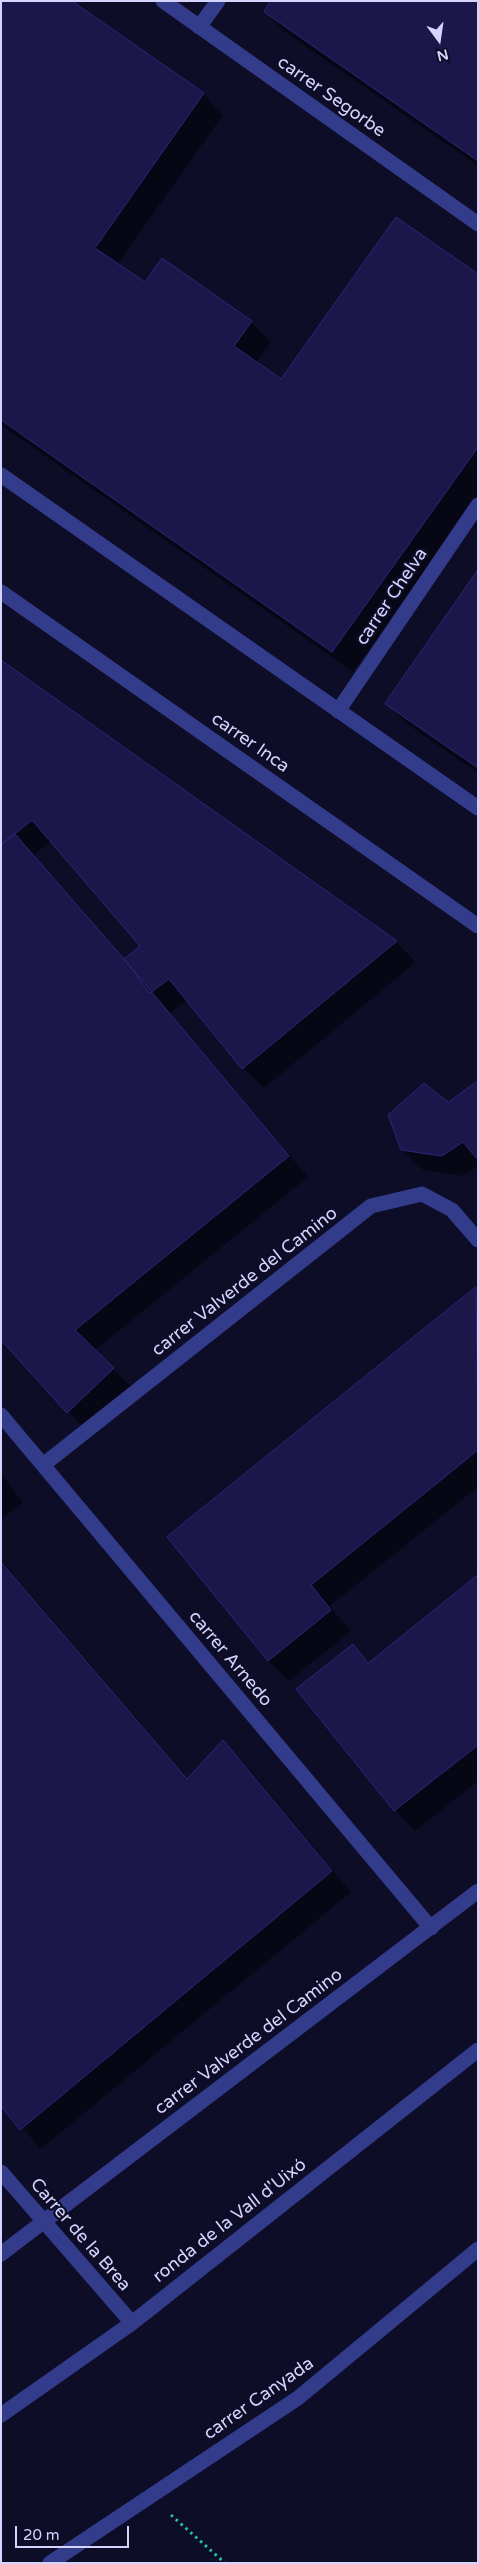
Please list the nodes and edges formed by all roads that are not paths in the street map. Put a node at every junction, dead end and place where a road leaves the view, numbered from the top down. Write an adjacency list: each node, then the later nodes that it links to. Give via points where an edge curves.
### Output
1 (163, 1): 3 (street, carrer Segorbe)
2 (218, 1): 3 (street)
3 (199, 27): 4 (street, carrer Segorbe)
4 (478, 224)
5 (1, 475): 8 (street)
6 (478, 504): 8 (street, carrer Chelva)
7 (1, 592): 10 (street, carrer Inca)
8 (338, 711): 9 (street)
9 (478, 808)
10 (478, 926)
11 (478, 1240): 13 (street, carrer Valverde del Camino, via 452,1210 422,1194 371,1206)
12 (1, 1415): 13 (street, carrer Arnedo)
13 (43, 1465): 15 (street, carrer Arnedo)
14 (478, 1891): 15 (street, carrer Valverde del Camino)
15 (431, 1928): 18 (street, carrer Valverde del Camino)
16 (478, 2050): 21 (street, ronda de la Vall d'Uixó)
17 (1, 2172): 18 (street, Carrer de la Brea)
18 (42, 2221): 20 (street, carrer Valverde del Camino); 21 (street, Carrer de la Brea)
19 (478, 2249): 23 (street, carrer Canyada, via 298,2398)
20 (1, 2254)
21 (132, 2323): 22 (street, ronda de la Vall d'Uixó)
22 (1, 2415)
23 (50, 2563)

